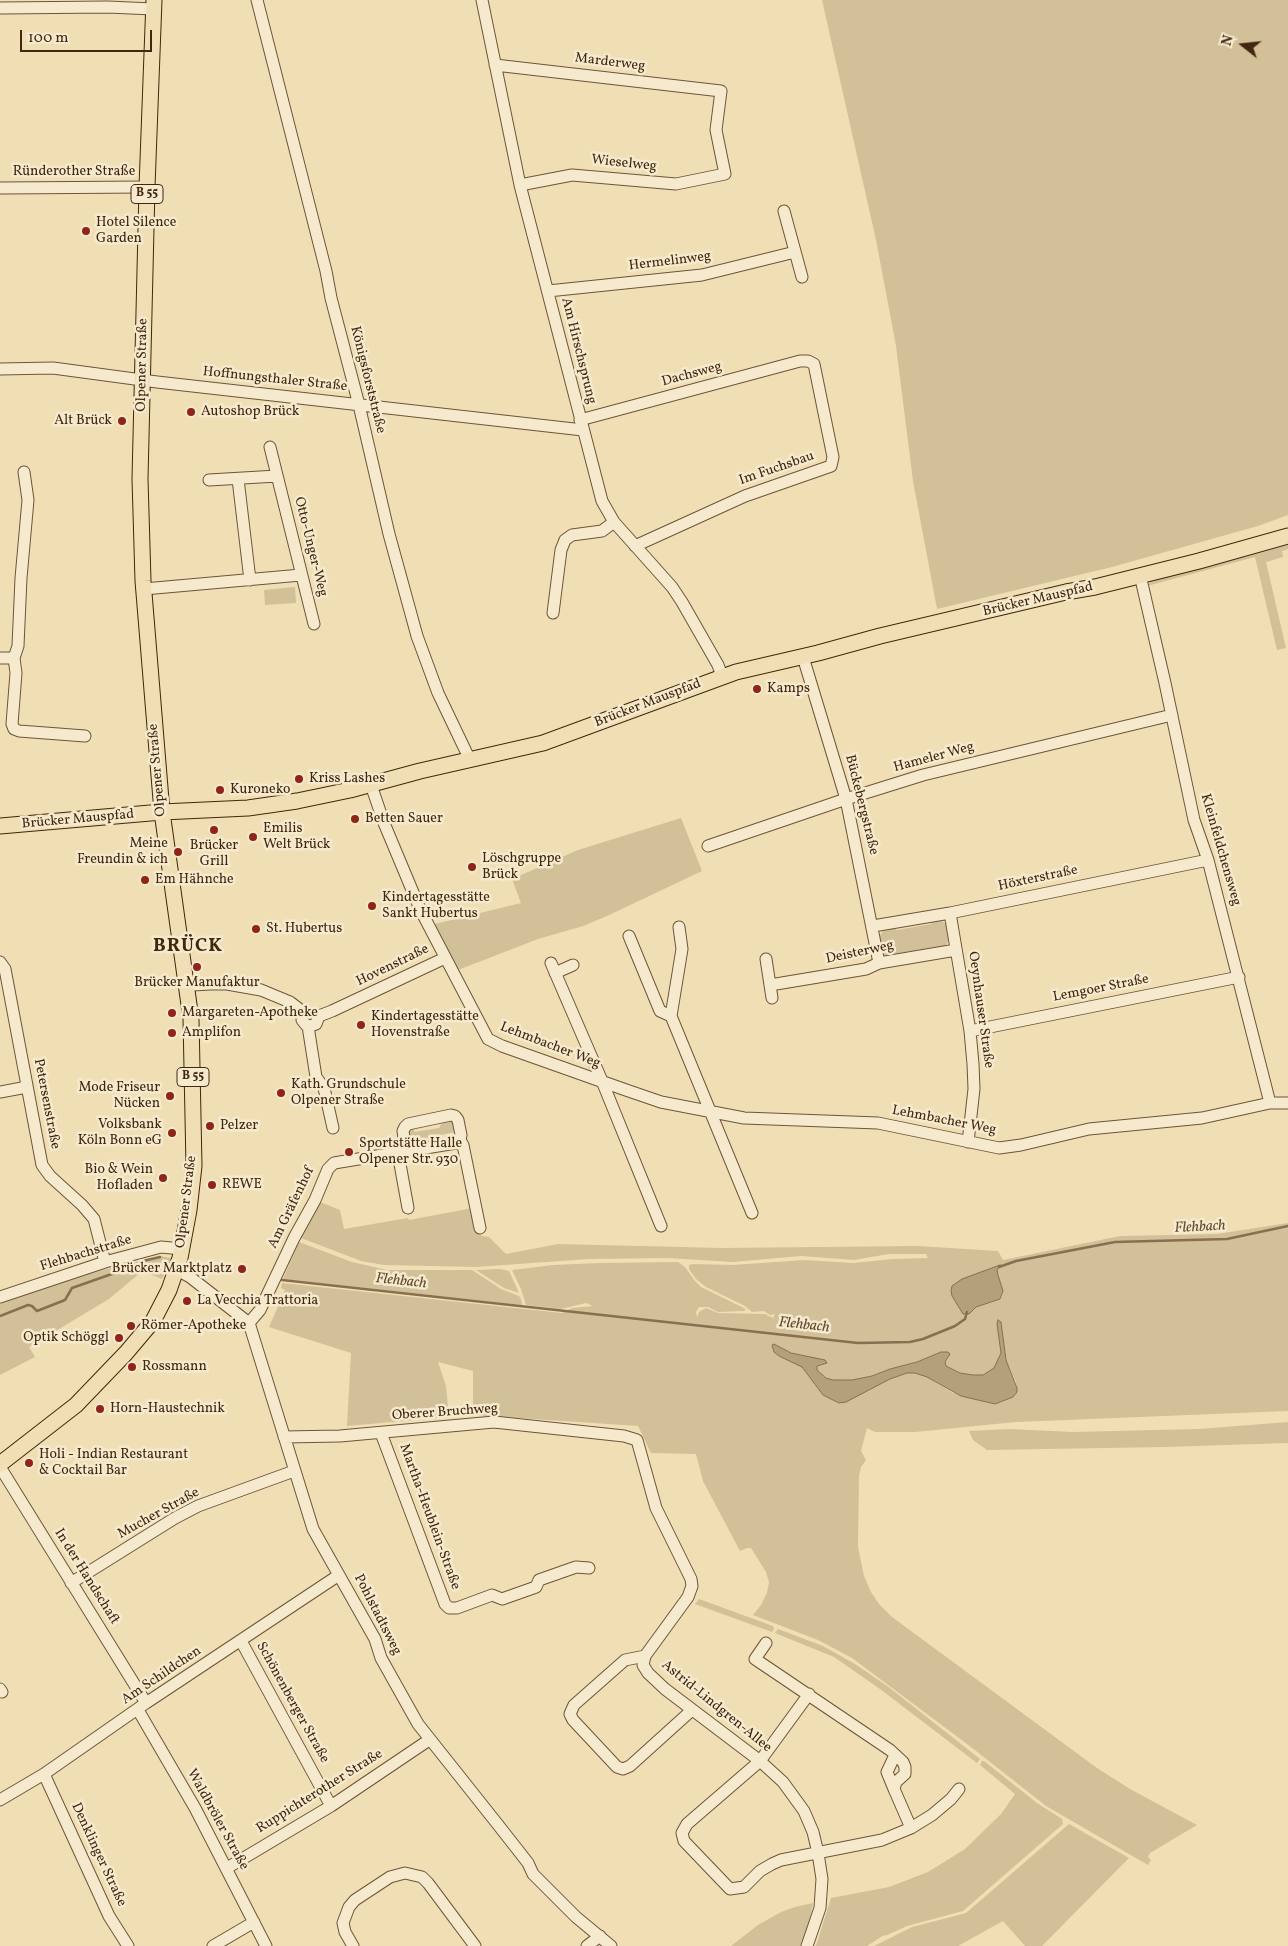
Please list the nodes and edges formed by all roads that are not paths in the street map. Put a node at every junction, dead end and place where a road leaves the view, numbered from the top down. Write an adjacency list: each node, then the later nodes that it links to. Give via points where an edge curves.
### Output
1 (257, 0): 17 (street, Königsforststraße)
2 (482, 0): 5 (street, Am Hirschsprung)
3 (153, 4): 4 (street); 8 (main road, Olpener Straße / B 55)
4 (0, 8)
5 (495, 64): 6 (street, Marderweg, via 721,91 716,130); 7 (street, Am Hirschsprung)
6 (725, 174): 7 (street, Wieselweg, via 676,184 572,175)
7 (520, 185): 13 (street, Am Hirschsprung)
8 (147, 187): 9 (street, Ründerother Straße); 16 (main road, Olpener Straße / B 55)
9 (0, 188)
10 (784, 211): 11 (street)
11 (795, 252): 12 (street); 13 (street, Hermelinweg, via 702,275)
12 (802, 276)
13 (548, 291): 18 (street, Am Hirschsprung)
14 (811, 361): 18 (street, Dachsweg); 26 (street, Im Fuchsbau, via 833,457 830,466 745,496)
15 (0, 368): 16 (street, Hoffnungsthaler Straße, via 53,368)
16 (143, 380): 17 (street, Hoffnungsthaler Straße); 30 (main road, Olpener Straße / B 55, via 140,479)
17 (359, 405): 18 (street, Hoffnungsthaler Straße); 39 (street, Königsforststraße, via 417,636 438,693)
18 (582, 425): 24 (street, Am Hirschsprung, via 602,501)
19 (270, 447): 21 (street, Otto-Unger-Weg)
20 (24, 472): 35 (street, via 28,500 18,646)
21 (277, 476): 22 (street); 27 (street, Otto-Unger-Weg)
22 (238, 479): 23 (street); 29 (street)
23 (209, 480)
24 (614, 522): 26 (street, Am Hirschsprung); 31 (street, via 602,531 572,535 566,540 561,550)
25 (1288, 536): 28 (main road, Brücker Mauspfad)
26 (635, 546): 36 (street, Am Hirschsprung, via 672,587)
27 (301, 575): 29 (street); 32 (street, Otto-Unger-Weg)
28 (1140, 575): 33 (main road, Brücker Mauspfad); 37 (street, Kleinfeldchensweg)
29 (250, 580): 30 (street)
30 (144, 589): 42 (main road, Olpener Straße / B 55)
31 (554, 613)
32 (314, 624)
33 (803, 657): 36 (main road, Brücker Mauspfad); 41 (street, Bückebergstraße)
34 (0, 658): 35 (street)
35 (14, 658): 38 (street, via 14,729)
36 (722, 676): 39 (main road, Brücker Mauspfad, via 543,742)
37 (1172, 715): 41 (street, Hameler Weg, via 923,775); 45 (street, Kleinfeldchensweg, via 1194,820)
38 (85, 736)
39 (470, 760): 40 (main road, Brücker Mauspfad)
40 (371, 785): 42 (main road, Brücker Mauspfad, via 256,807); 51 (street, Hovenstraße, via 420,909)
41 (846, 799): 44 (street, Hameler Weg); 47 (street, Bückebergstraße)
42 (162, 812): 43 (main road, Brücker Mauspfad); 58 (main road, Olpener Straße / B 55)
43 (0, 826)
44 (708, 846)
45 (1208, 860): 46 (street, Höxterstraße); 56 (street, Kleinfeldchensweg)
46 (950, 913): 47 (street, Höxterstraße); 50 (street, Oeynhauser Straße)
47 (873, 926): 54 (street, Bückebergstraße)
48 (679, 927): 62 (street, via 682,949)
49 (629, 936): 62 (street, via 660,1011)
50 (956, 950): 54 (street, Deisterweg); 64 (street, Oeynhauser Straße)
51 (445, 958): 61 (street, Hovenstraße); 65 (street, Lehmbacher Weg, via 488,1039)
52 (766, 959): 57 (street)
53 (0, 962): 66 (street, Petersenstraße, via 5,969)
54 (879, 963): 57 (street, Deisterweg, via 866,969)
55 (573, 965): 65 (street, Lehmbacher Weg, via 553,968)
56 (1239, 977): 64 (street, Lemgoer Straße); 68 (street, Kleinfeldchensweg)
57 (770, 985): 59 (street)
58 (187, 988): 60 (street, via 193,984 228,984 261,990 290,1002); 79 (main road, Olpener Straße / B 55, via 191,1019 194,1166)
59 (772, 998)
60 (304, 1012): 61 (street, via 313,1009); 63 (street, via 302,1020)
61 (319, 1016): 63 (street, Hovenstraße, via 316,1024)
62 (671, 1016): 70 (street)
63 (308, 1026): 71 (street, via 316,1078 324,1088)
64 (970, 1031): 73 (street, Oeynhauser Straße, via 974,1089)
65 (602, 1082): 70 (street, Lehmbacher Weg, via 661,1102); 77 (street, Lehmbacher Weg)
66 (27, 1087): 67 (street); 80 (street, Petersenstraße, via 42,1164 94,1219)
67 (0, 1092)
68 (1270, 1103): 69 (street, Lehmbacher Weg); 73 (street, Lehmbacher Weg, via 1202,1118 1089,1129 1008,1147)
69 (1288, 1103)
70 (711, 1113): 73 (street, Lehmbacher Weg, via 744,1118 878,1123); 76 (street)
71 (333, 1128)
72 (460, 1140): 74 (street, Am Gräfenhof); 74 (street, via 458,1120 451,1115 408,1124 403,1131); 78 (street, via 464,1145)
73 (968, 1142)
74 (403, 1151): 75 (street); 83 (street, Am Gräfenhof, via 334,1163 328,1169 260,1310)
75 (408, 1208)
76 (752, 1213)
77 (661, 1226)
78 (480, 1228)
79 (182, 1249): 80 (street, Flehbachstraße, via 161,1247); 81 (main road, Olpener Straße / B 55)
80 (105, 1262): 82 (street, Flehbachstraße)
81 (177, 1270): 83 (street); 87 (main road, Olpener Straße / B 55, via 153,1321 132,1347 76,1405)
82 (0, 1296)
83 (249, 1324): 85 (street, Pohlstadtsweg)
84 (382, 1433): 85 (street, Oberer Bruchweg); 86 (street, Oberer Bruchweg, via 494,1422); 89 (street, Martha-Heublein-Straße, via 449,1608 492,1595 502,1600 536,1587 539,1580 576,1567)
85 (284, 1437): 88 (street, Pohlstadtsweg)
86 (637, 1440): 94 (street, Astrid-Lindgren-Allee, via 656,1508 692,1586 688,1597)
87 (0, 1466): 91 (street, In der Handschaft)
88 (294, 1471): 90 (street, Pohlstadtsweg, via 313,1529); 91 (street, Mucher Straße, via 198,1506)
89 (589, 1568)
90 (339, 1575): 92 (street, Am Schildchen); 98 (street, Pohlstadtsweg, via 375,1639 381,1658)
91 (71, 1583): 96 (street, In der Handschaft)
92 (241, 1641): 96 (street, Am Schildchen); 105 (street, Schönenberger Straße)
93 (766, 1643): 95 (street, via 755,1659)
94 (645, 1656): 97 (street, Astrid-Lindgren-Allee, via 643,1665 648,1672); 97 (street, via 625,1660 574,1705 570,1714 573,1720 617,1767 623,1769)
95 (809, 1694): 99 (street); 100 (street)
96 (142, 1707): 101 (street, Am Schildchen); 108 (street, Waldbröler Straße)
97 (692, 1710): 100 (street, Astrid-Lindgren-Allee)
98 (429, 1740): 105 (street, Ruppichterother Straße); 110 (street, Pohlstadtsweg, via 500,1826 533,1874)
99 (895, 1755): 103 (street, via 887,1772); 103 (street, via 905,1767 905,1774 896,1782)
100 (760, 1761): 107 (street, Astrid-Lindgren-Allee, via 783,1782 804,1811); 107 (street, via 687,1824 682,1833 684,1841 734,1890 744,1887 772,1864)
101 (44, 1774): 104 (street, Am Schildchen); 111 (street, Denklinger Straße, via 109,1916)
102 (959, 1788): 106 (street, via 951,1799)
103 (894, 1789): 106 (street)
104 (0, 1800)
105 (331, 1806): 108 (street, Ruppichterother Straße)
106 (911, 1828): 107 (street, via 882,1840)
107 (818, 1853): 118 (street, Astrid-Lindgren-Allee, via 822,1879 820,1908)
108 (226, 1868): 109 (street, Waldbröler Straße)
109 (254, 1922): 112 (street); 113 (street, Waldbröler Straße)
110 (600, 1936): 116 (street); 117 (street, Pohlstadtsweg)
111 (128, 1946)
112 (213, 1946)
113 (266, 1946)
114 (353, 1946): 115 (street, via 344,1932 343,1923 349,1907 390,1877 405,1872 428,1883)
115 (475, 1946)
116 (587, 1946)
117 (611, 1946)
118 (807, 1946)

